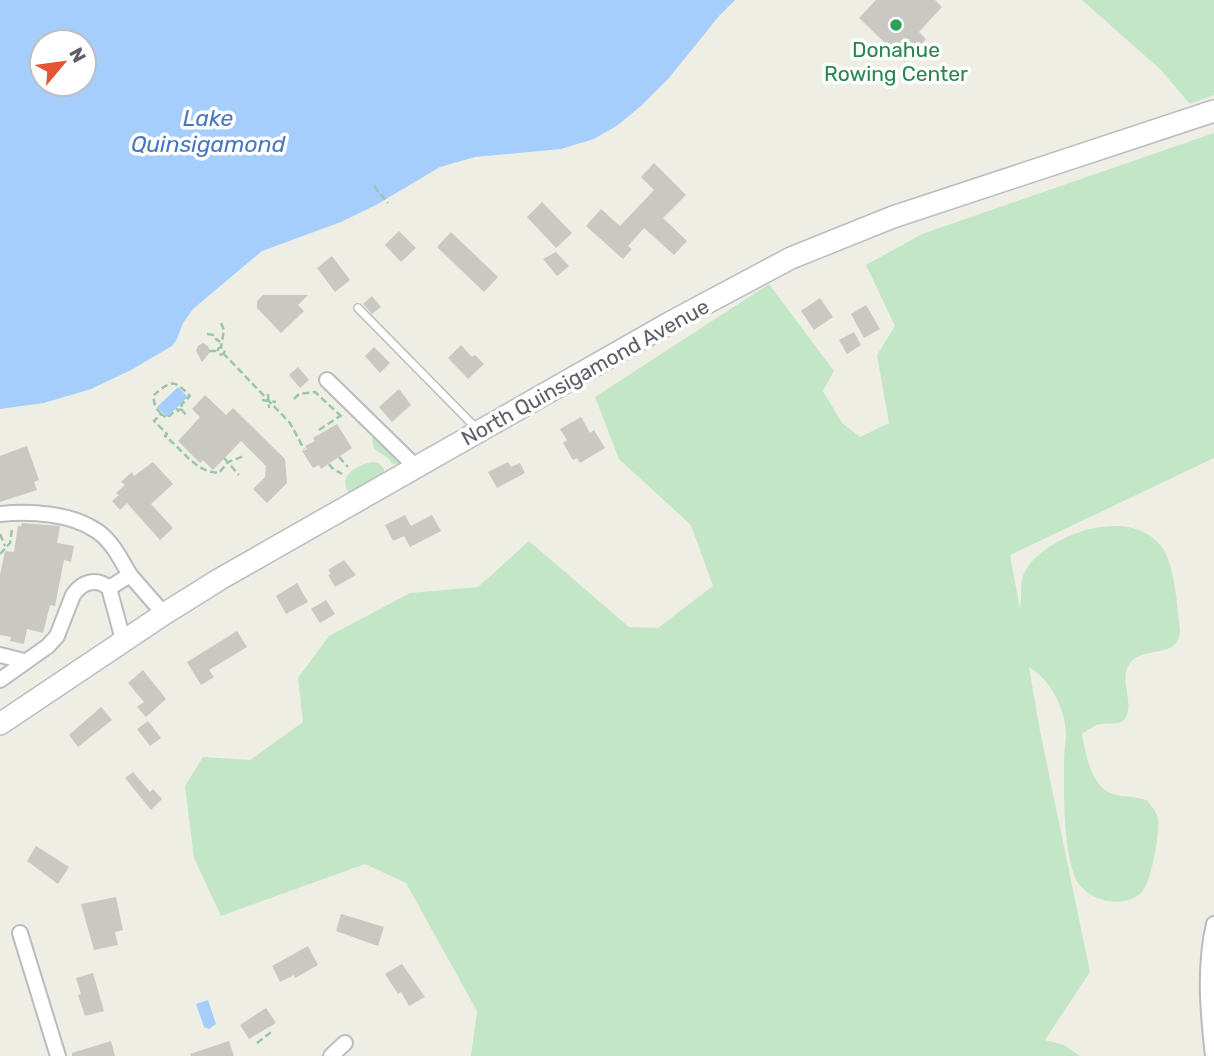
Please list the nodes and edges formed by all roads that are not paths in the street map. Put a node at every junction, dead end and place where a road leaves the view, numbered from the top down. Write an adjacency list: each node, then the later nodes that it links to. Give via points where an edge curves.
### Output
1 (1214, 111): 4 (main road, North Quinsigamond Avenue, via 817,247 671,322)
2 (358, 308): 4 (lane)
3 (327, 380): 5 (street)
4 (479, 431): 5 (main road, North Quinsigamond Avenue)
5 (416, 467): 9 (main road, North Quinsigamond Avenue)
6 (0, 514): 7 (street, via 37,513 82,523 109,543)
7 (130, 575): 8 (street); 9 (street)
8 (109, 588): 10 (street); 12 (street, via 92,581 76,589 57,636)
9 (164, 614): 10 (main road, North Quinsigamond Avenue)
10 (123, 640): 14 (main road, North Quinsigamond Avenue)
11 (0, 655): 12 (street)
12 (23, 661): 13 (street)
13 (0, 680)
14 (0, 724)
15 (1214, 924): 20 (street, via 1208,990)
16 (20, 933): 18 (street)
17 (345, 1043): 19 (street)
18 (58, 1056)
19 (331, 1056)
20 (1213, 1056)

